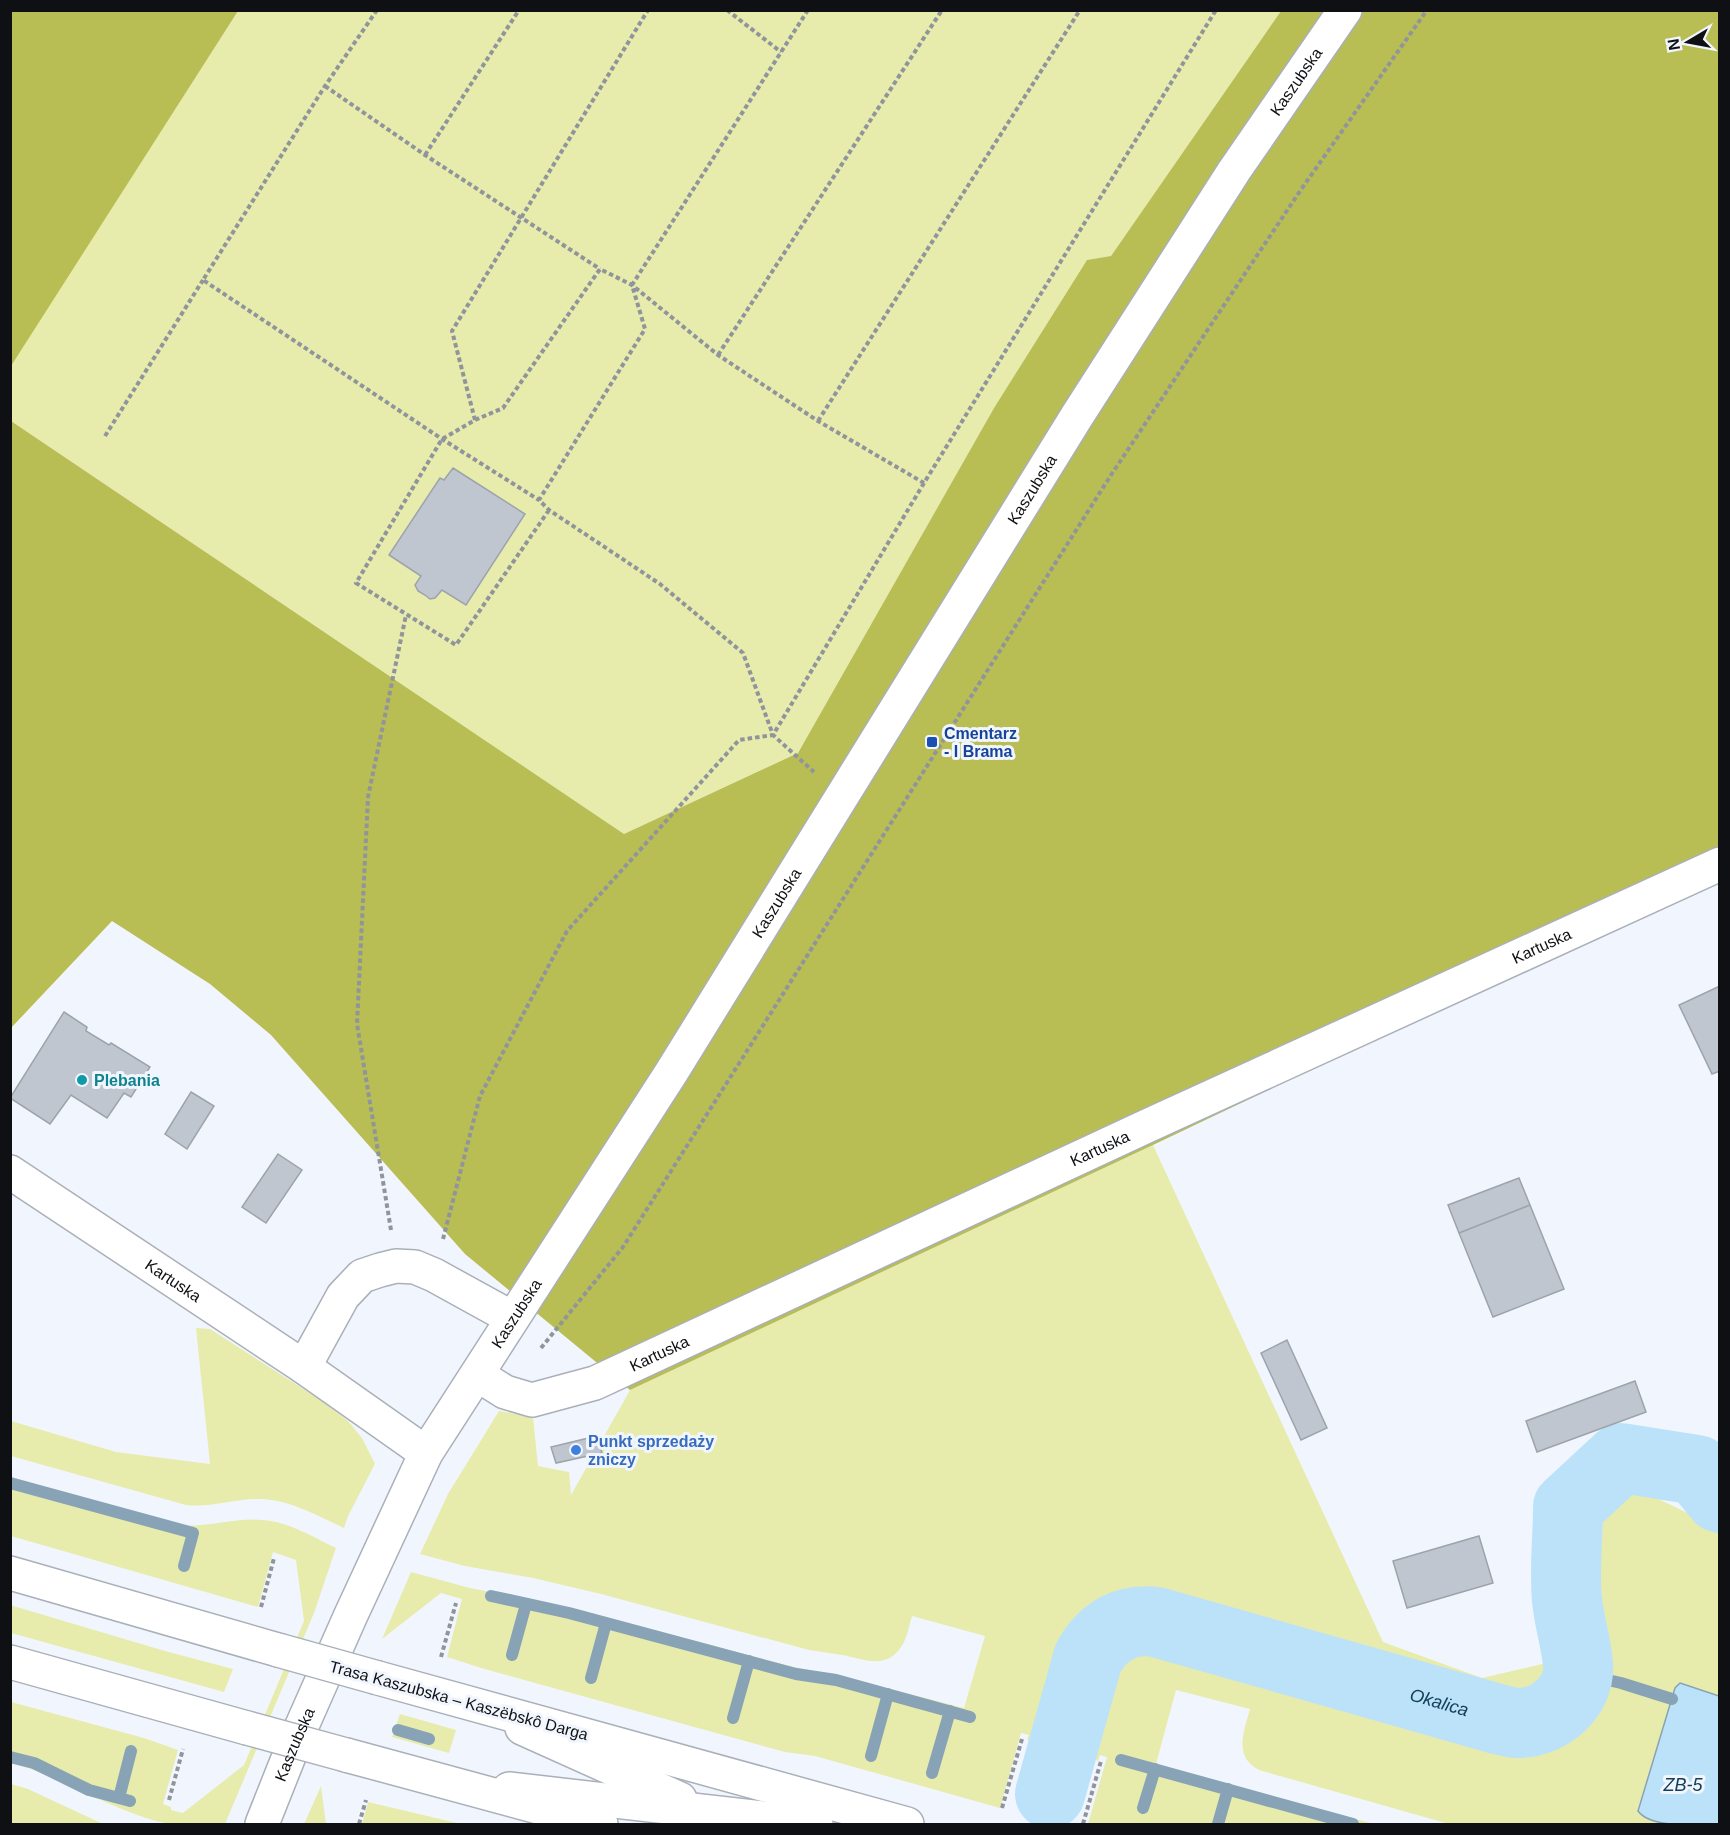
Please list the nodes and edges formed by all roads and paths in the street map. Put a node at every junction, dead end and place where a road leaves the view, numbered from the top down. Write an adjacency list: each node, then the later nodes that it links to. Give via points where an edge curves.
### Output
1 (377, 10): 12 (path)
2 (519, 10): 13 (path)
3 (648, 10): 14 (path)
4 (726, 10): 11 (path)
5 (808, 10): 11 (path)
6 (942, 10): 18 (path)
7 (1080, 10): 20 (path)
8 (1216, 10): 23 (path)
9 (1345, 10): 28 (main road, Kaszubska, via 1228,180)
10 (1427, 10): 36 (path, via 1300,191 1111,475 623,1246)
11 (781, 52): 17 (path)
12 (325, 86): 13 (path); 16 (path)
13 (425, 155): 14 (path)
14 (521, 217): 15 (path); 19 (path, via 452,331)
15 (600, 269): 17 (path); 19 (path, via 503,408)
16 (202, 280): 21 (path); 22 (path)
17 (632, 285): 18 (path); 24 (path, via 645,329)
18 (718, 356): 20 (path)
19 (476, 420): 22 (path)
20 (818, 421): 23 (path)
21 (105, 436)
22 (442, 439): 24 (path); 26 (path, via 356,583)
23 (924, 483): 27 (path)
24 (539, 500): 25 (path)
25 (549, 510): 26 (path, via 456,645); 27 (path, via 660,584 743,652)
26 (406, 615): 31 (path, via 368,796 357,1024)
27 (773, 735): 28 (path); 32 (path, via 739,740 567,931 480,1096)
28 (841, 796): 33 (main road, Kaszubska, via 671,1073)
29 (1719, 864): 36 (main road, Kartuska, via 595,1383 532,1400)
30 (10, 1172): 34 (main road, Kartuska)
31 (396, 1266): 32 (main road, via 415,1267); 34 (main road, via 362,1276 343,1296)
32 (434, 1275): 33 (main road)
33 (512, 1318): 35 (main road, Kaszubska)
34 (304, 1367): 37 (main road, Kartuska)
35 (478, 1375): 36 (main road, Kartuska); 37 (main road, Kaszubska)
36 (505, 1392)
37 (426, 1453): 53 (main road, Kaszubska, via 350,1617)
38 (274, 1558): 41 (path)
39 (10, 1573): 44 (main road, Trasa Kaszubska – Kaszëbskô Darga, bridge)
40 (456, 1603): 42 (path)
41 (261, 1608)
42 (441, 1657)
43 (10, 1662): 48 (main road, bridge)
44 (463, 1701): 52 (main road); 57 (main road, Trasa Kaszubska – Kaszëbskô Darga)
45 (1022, 1739): 51 (path)
46 (183, 1749): 50 (path)
47 (1101, 1761): 58 (path)
48 (441, 1781): 52 (main road); 55 (main road)
49 (367, 1799): 54 (path)
50 (169, 1800)
51 (1002, 1808)
52 (722, 1818): 56 (main road)
53 (262, 1824)
54 (359, 1824)
55 (601, 1824)
56 (816, 1824)
57 (907, 1824)
58 (1083, 1824)

